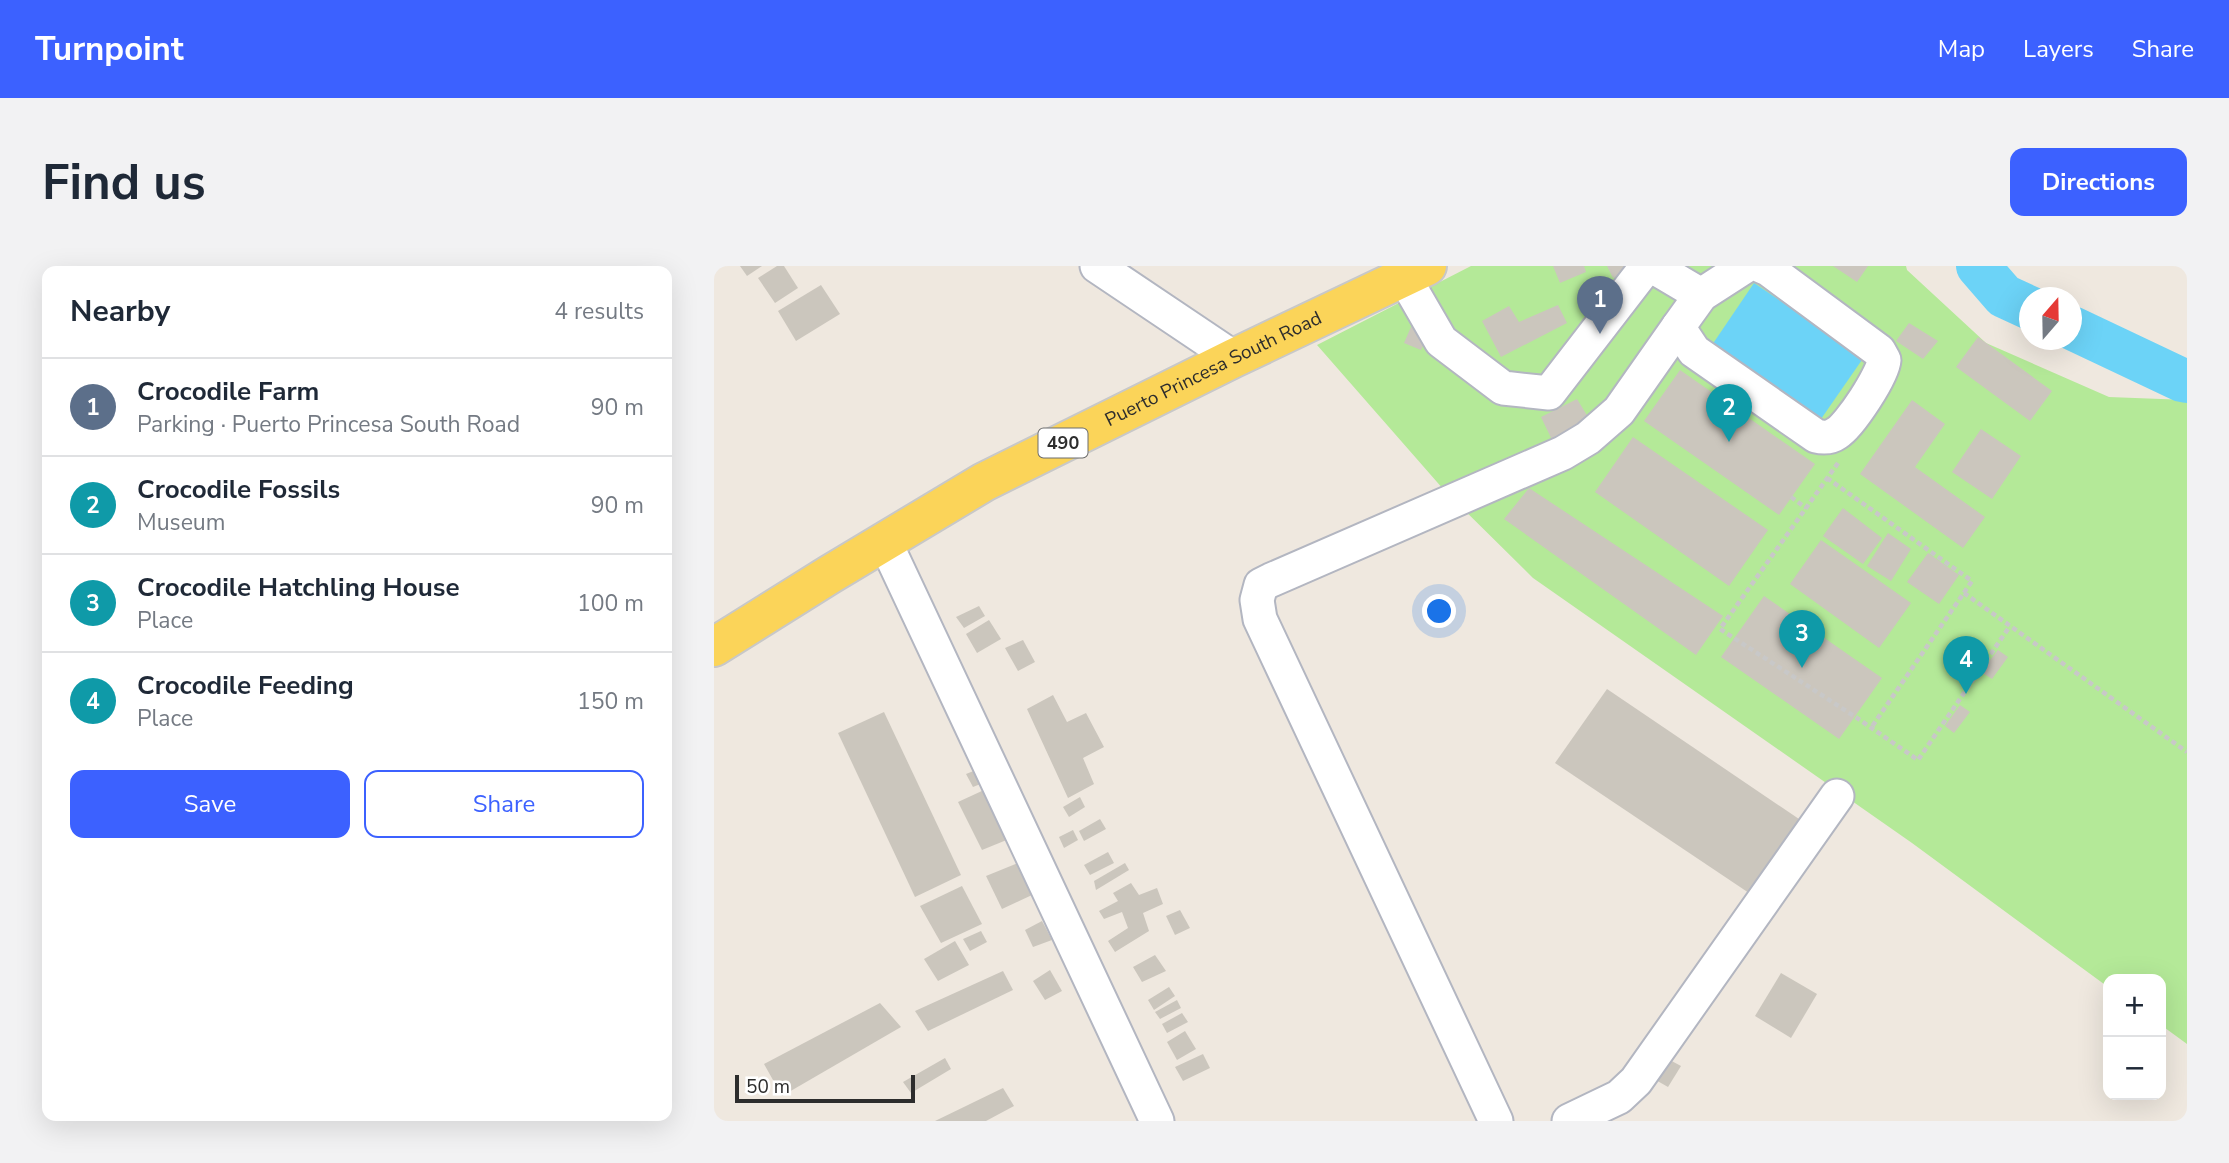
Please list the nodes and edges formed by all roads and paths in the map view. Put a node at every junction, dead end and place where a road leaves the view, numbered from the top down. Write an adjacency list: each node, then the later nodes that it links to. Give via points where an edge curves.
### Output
1 (1097, 266): 8 (lane)
2 (1649, 266): 5 (lane, via 1549,393 1503,388 1441,341); 6 (lane)
3 (1746, 266): 6 (lane)
4 (1761, 266): 9 (lane, via 1879,351 1884,360 1879,377)
5 (1415, 272): 8 (main road, Puerto Princesa South Road / 490)
6 (1701, 295): 7 (lane)
7 (1678, 327): 9 (lane, via 1694,351 1816,436 1825,438); 21 (lane, via 1619,411 1588,438 1271,580 1261,585 1257,600 1266,632)
8 (1234, 358): 13 (main road, Puerto Princesa South Road / 490, via 984,482)
9 (1844, 428): 10 (path, via 1850,447)
10 (1827, 478): 12 (path); 14 (path, via 1972,582)
11 (1791, 497): 12 (path)
12 (1807, 508): 17 (path, via 1720,629)
13 (885, 541): 16 (main road, Puerto Princesa South Road / 490); 20 (lane)
14 (1964, 593): 15 (path); 17 (path)
15 (2010, 626): 17 (path, via 1918,760); 18 (path)
16 (714, 647)
17 (1871, 728)
18 (2187, 752)
19 (1837, 796): 22 (lane, via 1636,1081 1619,1097)
20 (1157, 1121)
21 (1496, 1121)
22 (1569, 1121)

